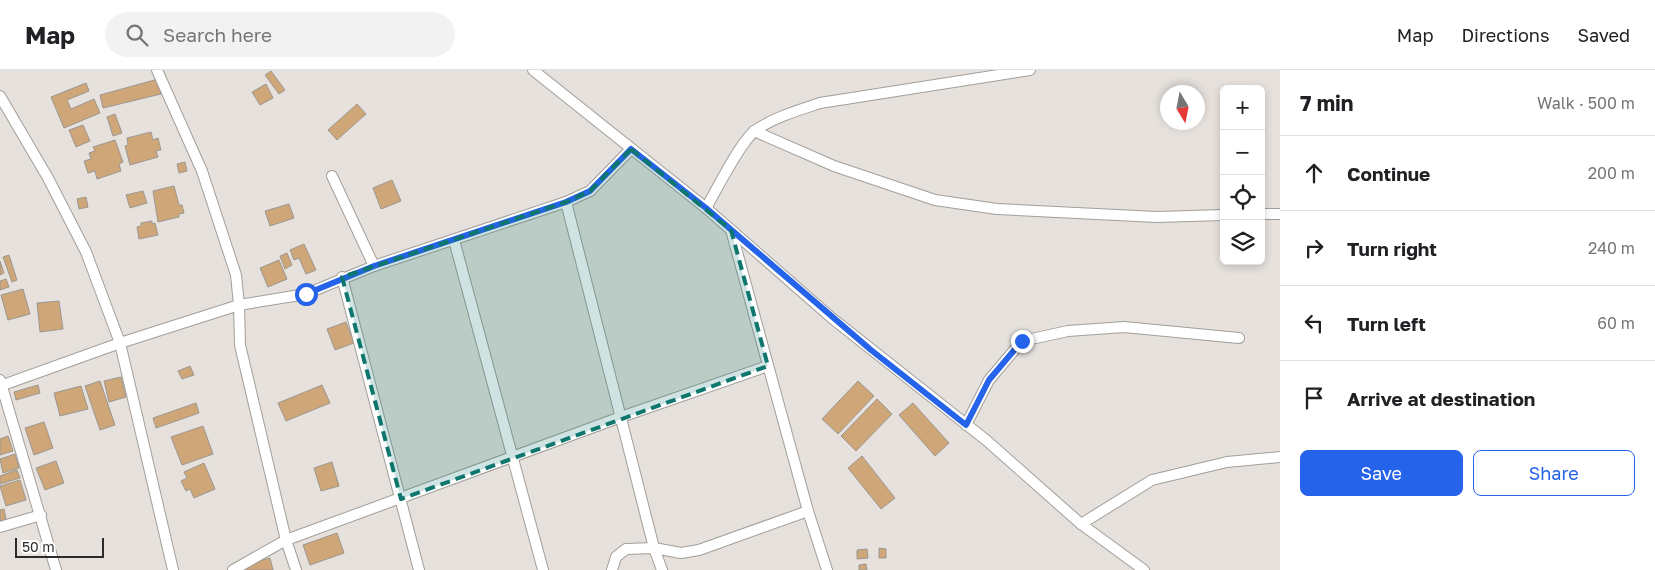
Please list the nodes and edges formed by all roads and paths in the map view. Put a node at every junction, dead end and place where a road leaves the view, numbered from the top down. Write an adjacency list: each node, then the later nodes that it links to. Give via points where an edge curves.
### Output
1 (157, 70): 17 (street, via 202,172 236,275)
2 (533, 70): 6 (street)
3 (1030, 70): 5 (street, via 820,103 791,112)
4 (0, 96): 19 (street, via 86,252)
5 (754, 131): 9 (street); 12 (street, via 834,166 935,200 997,209 1157,216)
6 (631, 149): 8 (street, via 590,191); 9 (street)
7 (332, 176): 15 (street)
8 (566, 202): 14 (street); 22 (street)
9 (706, 208): 13 (street)
10 (1265, 214): 11 (street)
11 (1280, 214)
12 (1220, 215)
13 (731, 230): 20 (street); 23 (street, via 833,319)
14 (454, 240): 15 (street); 24 (street)
15 (374, 266): 16 (street)
16 (342, 277): 17 (street, via 294,297); 26 (street)
17 (239, 305): 19 (street); 31 (street, via 240,345)
18 (1239, 338): 23 (street, via 1124,327 1068,332 1022,341 989,380)
19 (120, 343): 21 (street); 34 (street)
20 (768, 366): 22 (street); 27 (street)
21 (1, 383): 28 (street)
22 (621, 416): 24 (street); 32 (street)
23 (966, 425): 29 (street)
24 (512, 457): 26 (street); 38 (street)
25 (1280, 457): 29 (street, via 1228,462 1152,480)
26 (401, 499): 31 (street); 37 (street)
27 (808, 511): 32 (street, via 699,550 681,553); 41 (street)
28 (40, 515): 30 (street); 33 (street)
29 (1081, 524): 42 (street)
30 (0, 526)
31 (286, 540): 35 (street); 36 (street)
32 (654, 548): 39 (street, via 626,549 616,557); 40 (street)
33 (56, 570)
34 (173, 570)
35 (233, 570)
36 (296, 570)
37 (418, 570)
38 (543, 570)
39 (612, 570)
40 (662, 570)
41 (827, 570)
42 (1144, 570)

